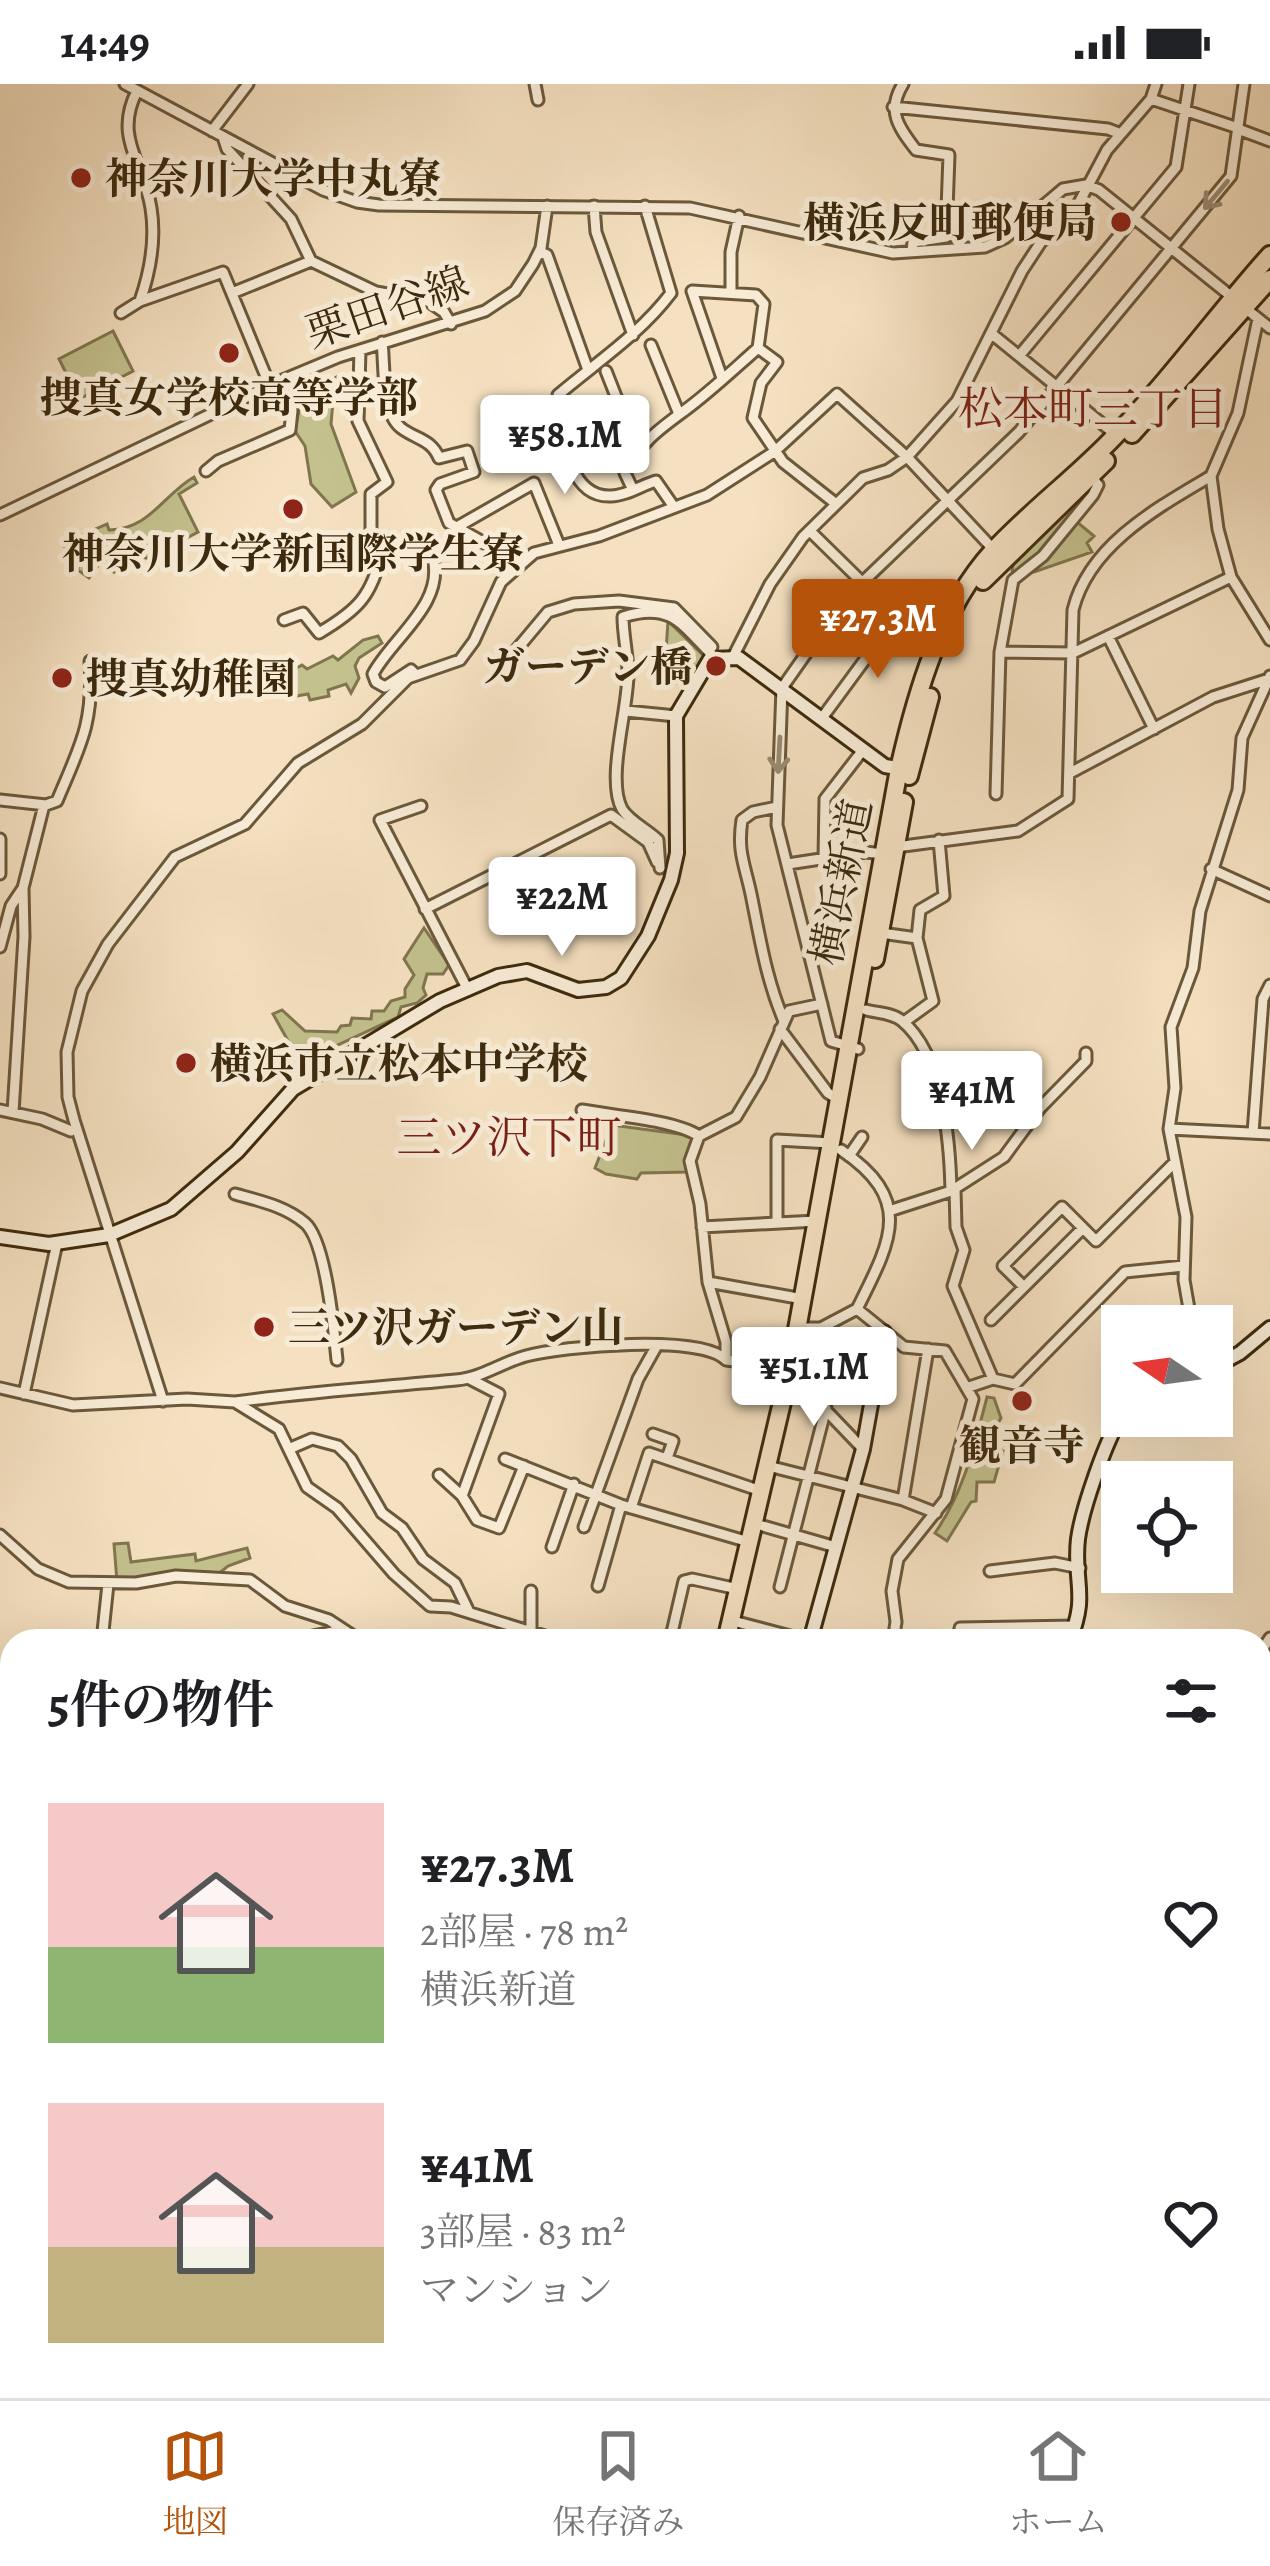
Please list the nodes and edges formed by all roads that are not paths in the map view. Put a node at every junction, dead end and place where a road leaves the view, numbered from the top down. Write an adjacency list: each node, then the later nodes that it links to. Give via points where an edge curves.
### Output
1 (248, 84): 13 (street)
2 (535, 84): 9 (street)
3 (902, 84): 10 (street)
4 (1156, 84): 8 (street)
5 (1190, 84): 11 (street)
6 (1244, 84): 12 (street)
7 (130, 86): 13 (street); 31 (street, via 125,113 151,207 152,268)
8 (1150, 99): 11 (street); 14 (street)
9 (538, 100)
10 (893, 107): 14 (street); 24 (street, via 916,150 949,155 946,237 913,242)
11 (1185, 111): 12 (street); 21 (street, via 1176,166)
12 (1238, 129): 15 (street); 22 (street, one-way to 22, via 1232,176)
13 (218, 134): 17 (street, via 357,202); 26 (street, via 291,219)
14 (1120, 134): 16 (street)
15 (1270, 141)
16 (1086, 185): 21 (street); 24 (street, via 1064,189 985,248); 37 (street, via 1073,214 1022,271)
17 (547, 206): 18 (street); 23 (street, 栗田谷線)
18 (594, 206): 19 (street); 36 (street)
19 (645, 206): 20 (street); 28 (street)
20 (739, 216): 24 (street); 29 (street)
21 (1135, 219): 22 (street); 42 (street)
22 (1172, 248): 32 (street); 47 (street)
23 (540, 251): 34 (street, 栗田谷線, via 508,297); 43 (street)
24 (912, 251)
25 (1270, 255): 32 (highway, 横浜新道)
26 (311, 261): 30 (street); 34 (street, via 376,292 428,301)
27 (1270, 279): 32 (highway, 横浜新道)
28 (681, 290): 29 (street); 36 (street); 45 (street)
29 (731, 292): 40 (street, via 764,304)
30 (232, 293): 31 (street, via 223,272); 46 (street)
31 (140, 301): 33 (street)
32 (1245, 308): 35 (street); 49 (highway, 横浜新道); 54 (highway, 横浜新道); 55 (street, via 1241,403)
33 (121, 313)
34 (451, 324): 38 (street, 栗田谷線)
35 (1270, 328)
36 (633, 334): 43 (street)
37 (992, 334): 42 (street); 52 (street, via 957,401)
38 (382, 342): 41 (street, 栗田谷線); 62 (street, via 398,426 433,445 439,458 467,451 474,472 436,490 445,518)
39 (651, 345): 48 (street)
40 (758, 348): 45 (street); 51 (street, via 777,362 761,383 753,418)
41 (360, 350): 46 (street, 栗田谷線); 71 (street, via 358,422 387,482 371,494 370,529 382,550 376,579 355,611 319,634 303,613)
42 (1019, 356): 47 (street)
43 (588, 370): 56 (street, via 557,395 570,461 598,494)
44 (606, 371): 50 (street)
45 (722, 379): 48 (street)
46 (274, 384): 53 (street, via 292,410 290,430); 61 (street, 栗田谷線)
47 (1058, 387): 49 (street); 58 (street)
48 (679, 414): 50 (street)
49 (1116, 435): 65 (highway, 横浜新道)
50 (637, 450): 56 (street, via 625,473)
51 (774, 452): 52 (street, via 837,394); 59 (street); 60 (street)
52 (907, 457): 58 (street); 59 (street)
53 (206, 471)
54 (1090, 476): 75 (street, via 1094,495 1013,580); 88 (highway, 横浜新道, via 999,563 960,617)
55 (1211, 476): 68 (street); 76 (street, via 1139,523 1088,571 1073,610)
56 (633, 490): 60 (street, via 656,481)
57 (0, 494): 61 (street)
58 (946, 502): 65 (street); 69 (street)
59 (835, 503): 63 (street)
60 (674, 507): 64 (street)
61 (4, 512)
62 (457, 526): 64 (street, via 534,483); 67 (street)
63 (809, 531): 69 (street); 77 (street)
64 (559, 545): 67 (street)
65 (994, 550): 74 (highway, 横浜新道)
66 (433, 558): 80 (street, via 424,609 373,674 385,687 402,672)
67 (517, 567): 80 (street, via 495,591 460,660)
68 (1231, 577): 72 (street); 73 (street)
69 (863, 583): 70 (street); 82 (street)
70 (897, 616): 74 (street); 85 (street)
71 (284, 620)
72 (1108, 636): 76 (street); 86 (street)
73 (1270, 640)
74 (936, 648): 88 (highway, 横浜新道)
75 (1000, 652): 76 (street); 90 (street)
76 (1072, 653): 89 (street)
77 (723, 658): 79 (street, via 674,608 619,601 548,613); 82 (street); 83 (street, via 672,615 623,617); 84 (street, via 710,659)
78 (90, 661): 92 (street, via 82,746 57,801)
79 (507, 662)
80 (416, 675): 137 (street, via 362,724 298,763 245,824 176,857 93,967 74,1013 66,1075)
81 (1269, 677): 86 (street); 101 (street, via 1242,738 1238,790)
82 (782, 688): 85 (street); 94 (street, one-way to 94)
83 (626, 711): 84 (street); 100 (street, via 616,772 620,804 658,840)
84 (676, 716): 103 (street)
85 (822, 718): 87 (street)
86 (1154, 729): 89 (street)
87 (862, 750): 88 (street); 98 (street, via 825,799)
88 (904, 770): 97 (highway, 横浜新道)
89 (1070, 773): 96 (street, via 1068,799 1018,830)
90 (995, 794)
91 (0, 800): 92 (street)
92 (44, 805): 104 (street)
93 (421, 806): 106 (street, via 380,820)
94 (777, 807): 99 (street); 115 (street, via 742,820 742,871)
95 (0, 838): 102 (street)
96 (939, 841): 97 (street); 108 (street, via 944,896 920,910)
97 (889, 850): 98 (street); 107 (highway, 横浜新道); 116 (highway, 横浜新道)
98 (824, 858): 99 (street)
99 (788, 864): 112 (street)
100 (661, 868): 103 (street); 106 (street, via 648,842 610,815)
101 (1211, 869): 105 (street); 122 (street, via 1193,968 1171,1027)
102 (0, 874)
103 (671, 880): 111 (street, via 648,936 614,983 578,990 520,971)
104 (22, 888): 109 (street); 121 (street)
105 (1270, 896)
106 (425, 909): 111 (street)
107 (880, 933): 108 (street); 113 (highway, 横浜新道)
108 (917, 938): 114 (street, via 933,1001)
109 (0, 947)
110 (1270, 985): 124 (street)
111 (468, 990): 137 (street, via 310,1077 188,1198)
112 (822, 1004): 115 (street, via 790,1011); 116 (street, via 831,1041)
113 (866, 1010): 114 (street); 116 (highway, 横浜新道)
114 (904, 1022): 130 (street, via 939,1093)
115 (782, 1025): 118 (street); 126 (street, via 736,1117)
116 (853, 1049): 118 (highway, 横浜新道); 128 (highway, 横浜新道)
117 (1086, 1053): 130 (street, via 1004,1156)
118 (839, 1100): 128 (highway, 横浜新道)
119 (0, 1110): 121 (street)
120 (582, 1110): 126 (street)
121 (14, 1112): 123 (street)
122 (1169, 1129): 124 (street); 129 (street)
123 (71, 1131)
124 (1253, 1133): 125 (street)
125 (1270, 1134)
126 (699, 1136): 135 (street, via 690,1161)
127 (862, 1137): 128 (street)
128 (840, 1150): 132 (street, via 886,1193); 133 (highway, 横浜新道); 134 (street, via 777,1140); 147 (highway, 横浜新道)
129 (1174, 1162): 136 (street, via 1096,1241); 140 (street, via 1186,1217)
130 (953, 1190): 132 (street); 157 (street, via 964,1250 953,1286)
131 (235, 1194): 153 (street, via 283,1208 310,1227)
132 (892, 1210): 145 (street)
133 (817, 1221): 134 (street); 143 (highway, 横浜新道)
134 (777, 1223): 135 (street)
135 (702, 1226): 141 (street)
136 (1083, 1228): 142 (street); 142 (street, via 1062,1207 1033,1236 1003,1266)
137 (110, 1234): 139 (street); 161 (street)
138 (0, 1237): 139 (street)
139 (57, 1243): 160 (street)
140 (1184, 1266): 144 (street); 157 (street, via 1125,1272 1015,1384)
141 (708, 1282): 143 (street); 154 (street)
142 (1024, 1287): 146 (street)
143 (803, 1299): 155 (highway, 横浜新道)
144 (1189, 1305)
145 (856, 1309): 147 (street); 149 (street)
146 (991, 1320)
147 (806, 1328): 155 (highway, 横浜新道)
148 (1270, 1328): 152 (street)
149 (884, 1332): 151 (street, via 904,1347); 167 (street)
150 (656, 1347): 154 (street, via 698,1348); 156 (street, via 590,1344); 177 (street)
151 (928, 1349): 158 (street, via 945,1351); 179 (street)
152 (1233, 1357)
153 (338, 1360)
154 (726, 1360): 155 (street)
155 (793, 1374): 163 (street); 171 (highway, 横浜新道); 176 (highway, 横浜新道)
156 (468, 1378): 162 (street); 178 (street, via 500,1394)
157 (993, 1379): 158 (street)
158 (969, 1387): 181 (street, via 973,1399)
159 (0, 1388): 160 (street)
160 (24, 1394): 161 (street, via 73,1405)
161 (163, 1400): 162 (street)
162 (235, 1402): 166 (street, via 268,1420)
163 (826, 1408): 167 (street); 173 (street)
164 (653, 1433): 168 (street, via 673,1442)
165 (1111, 1437): 189 (street, via 1078,1540)
166 (291, 1448): 196 (street, via 307,1486 394,1574 430,1606); 196 (street, via 312,1438 338,1446 382,1513 454,1582)
167 (863, 1449): 175 (street)
168 (667, 1458): 176 (street); 180 (street, via 649,1453)
169 (505, 1459): 170 (street)
170 (524, 1466): 174 (street); 178 (street, via 500,1528 477,1520)
171 (776, 1468): 173 (street); 182 (highway, 横浜新道)
172 (439, 1475): 178 (street)
173 (809, 1476): 175 (street); 185 (street)
174 (574, 1484): 177 (street); 187 (street)
175 (853, 1486): 179 (street); 188 (street)
176 (761, 1491): 186 (highway, 横浜新道)
177 (598, 1493): 180 (street); 183 (street)
178 (462, 1496)
179 (903, 1500): 181 (street)
180 (626, 1506): 186 (street); 192 (street)
181 (936, 1513): 208 (street, via 898,1559)
182 (763, 1526): 185 (street); 197 (highway, 横浜新道)
183 (584, 1527)
184 (0, 1534): 191 (street, via 50,1576)
185 (793, 1534): 188 (street); 193 (street)
186 (749, 1542): 194 (highway, 横浜新道)
187 (552, 1547)
188 (836, 1547): 207 (street)
189 (1080, 1568): 190 (street); 198 (street)
190 (990, 1571)
191 (108, 1584): 199 (street); 200 (street, via 238,1577)
192 (598, 1586)
193 (781, 1587)
194 (738, 1589): 203 (street, via 684,1581); 204 (highway, 横浜新道)
195 (531, 1591): 202 (street)
196 (469, 1612): 201 (street)
197 (737, 1622): 205 (highway, 横浜新道); 206 (street)
198 (1076, 1626): 209 (street); 210 (street)
199 (103, 1629)
200 (342, 1629)
201 (522, 1629)
202 (531, 1629)
203 (673, 1629)
204 (731, 1629)
205 (734, 1629)
206 (764, 1629)
207 (812, 1629)
208 (893, 1629)
209 (960, 1629)
210 (1075, 1629)

